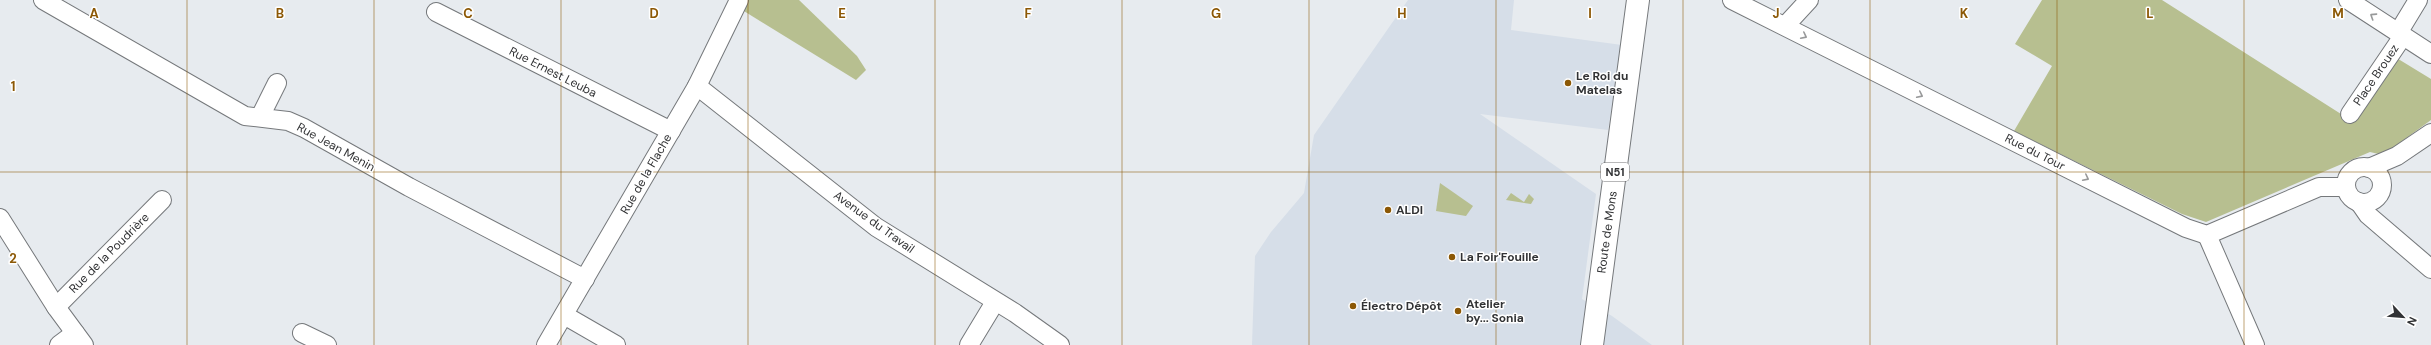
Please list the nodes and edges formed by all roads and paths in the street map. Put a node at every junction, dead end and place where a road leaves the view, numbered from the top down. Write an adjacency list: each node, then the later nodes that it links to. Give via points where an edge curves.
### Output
1 (43, 0): 15 (street, Rue Jean Menin, via 245,116)
2 (739, 0): 13 (street, Rue de la Flache)
3 (1638, 0): 36 (main road, Route de Mons / N51)
4 (1732, 0): 9 (street, Rue du Tour)
5 (1809, 0): 9 (street)
6 (2348, 0): 10 (street, one-way to 6)
7 (2418, 0): 10 (street)
8 (436, 12): 16 (street, Rue Ernest Leuba)
9 (1784, 26): 22 (street, Rue du Tour, one-way to 22, via 2186,228)
10 (2400, 34): 11 (street, Place Brouez); 14 (street, Place Brouez)
11 (2431, 54)
12 (277, 83): 15 (street)
13 (697, 86): 16 (street, Rue de la Flache); 25 (street, Avenue du Travail, via 876,227)
14 (2350, 114)
15 (260, 117): 24 (street, Rue Jean Menin, via 288,121 304,128 409,187)
16 (670, 131): 24 (street, Rue de la Flache)
17 (2431, 133): 18 (street, via 2397,156 2390,170)
18 (2365, 180): 21 (street); 21 (street, via 2351,197); 22 (street, via 2320,187)
19 (162, 200): 26 (street, Rue de la Poudrière)
20 (0, 218): 26 (street)
21 (2386, 230): 23 (street)
22 (2207, 235): 37 (street)
23 (2431, 269)
24 (585, 279): 27 (street, Rue de la Flache)
25 (995, 302): 34 (street); 35 (street, Avenue du Travail)
26 (56, 307): 29 (street)
27 (564, 315): 32 (street, Rue de la Flache); 33 (street)
28 (302, 333): 31 (street)
29 (80, 339): 30 (street)
30 (59, 345)
31 (327, 345)
32 (546, 345)
33 (616, 345)
34 (969, 345)
35 (1060, 345)
36 (1592, 345)
37 (2255, 345)

